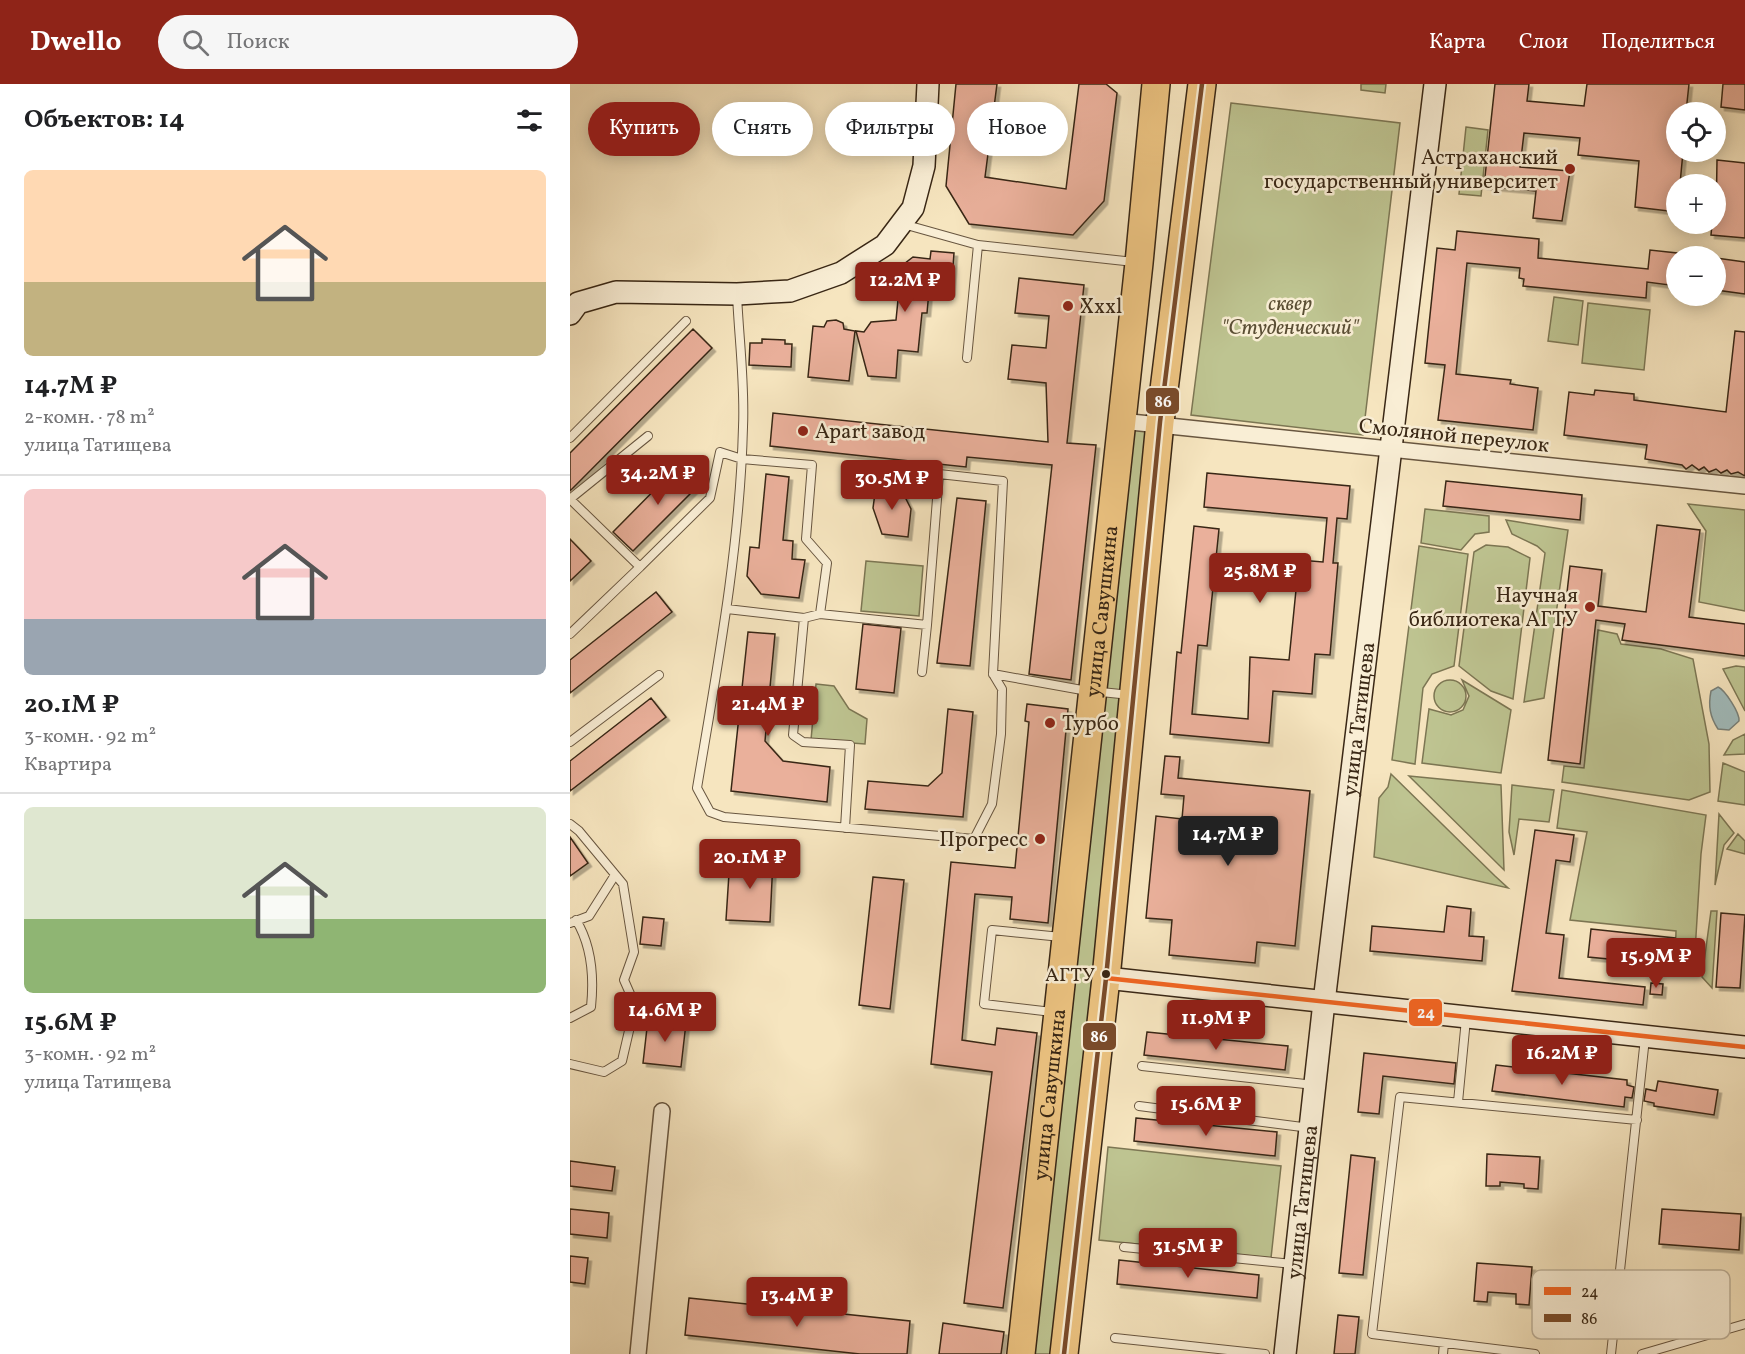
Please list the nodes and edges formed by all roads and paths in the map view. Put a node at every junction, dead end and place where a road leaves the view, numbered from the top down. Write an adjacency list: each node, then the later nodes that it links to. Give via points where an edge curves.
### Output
1 (928, 84): 5 (main road, via 924,166 913,208)
2 (1156, 84): 7 (highway, улица Савушкина)
3 (1202, 84): 13 (highway, улица Савушкина)
4 (1434, 84): 16 (main road, улица Татищева)
5 (901, 223): 6 (lane); 8 (main road, via 885,245 841,273 790,291)
6 (978, 245): 7 (lane); 11 (lane)
7 (1139, 263): 12 (highway, улица Савушкина)
8 (737, 294): 9 (main road, via 616,292 578,303); 17 (lane)
9 (570, 314)
10 (686, 321): 15 (lane)
11 (968, 358)
12 (1122, 421): 13 (street, Смоляной переулок); 29 (highway, улица Савушкина)
13 (1159, 426): 16 (street, Смоляной переулок); 30 (highway, улица Савушкина)
14 (648, 436): 19 (lane)
15 (570, 438)
16 (1391, 450): 18 (street, Смоляной переулок); 38 (main road, улица Татищева)
17 (742, 459): 20 (lane, via 720,452 710,498); 21 (lane); 22 (lane, via 812,465 806,538 827,563)
18 (1745, 486)
19 (570, 499): 20 (lane)
20 (640, 567): 25 (lane)
21 (727, 609): 23 (lane); 33 (lane, via 697,788 710,812 724,817)
22 (820, 614): 23 (lane); 24 (lane)
23 (804, 618): 33 (lane, via 793,735 803,742 850,745)
24 (927, 625): 26 (lane); 27 (lane, via 939,474 1003,481)
25 (570, 634)
26 (922, 672)
27 (993, 674): 29 (lane); 33 (lane, via 1002,689 1001,734 992,804 974,839)
28 (659, 675): 31 (lane)
29 (1092, 692): 30 (lane); 36 (highway, улица Савушкина)
30 (1131, 696): 37 (highway, улица Савушкина)
31 (570, 742)
32 (570, 824): 34 (lane)
33 (845, 828)
34 (615, 875): 35 (lane, via 589,916); 44 (lane, via 623,884 634,952 624,980 635,1005 629,1037 622,1061 604,1072)
35 (573, 922): 41 (lane, via 584,933 594,979 591,1007)
36 (1066, 938): 39 (highway, улица Савушкина); 39 (lane, via 992,930 984,1004)
37 (1106, 978): 38 (main road); 63 (highway, улица Савушкина)
38 (1324, 1002): 40 (main road); 46 (main road, улица Татищева)
39 (1058, 1013): 62 (highway, улица Савушкина)
40 (1466, 1017): 42 (main road); 47 (lane)
41 (570, 1018)
42 (1645, 1036): 43 (main road); 50 (lane)
43 (1745, 1047)
44 (570, 1064)
45 (1142, 1066): 46 (lane)
46 (1314, 1085): 51 (main road, улица Татищева)
47 (1458, 1102): 50 (lane); 60 (lane, via 1400,1097 1372,1334)
48 (1139, 1106): 51 (lane)
49 (662, 1111): 61 (street)
50 (1637, 1120): 54 (lane)
51 (1310, 1128): 53 (main road, улица Татищева)
52 (1124, 1247): 53 (lane)
53 (1295, 1264): 65 (main road, улица Татищева)
54 (1620, 1270)
55 (1745, 1324): 56 (lane)
56 (1730, 1328)
57 (1116, 1338): 64 (lane)
58 (1613, 1339): 68 (lane)
59 (1694, 1339): 69 (lane)
60 (1444, 1343): 66 (lane); 67 (lane)
61 (638, 1354)
62 (1021, 1354)
63 (1064, 1354)
64 (1265, 1354)
65 (1285, 1354)
66 (1443, 1354)
67 (1535, 1354)
68 (1611, 1354)
69 (1642, 1354)

